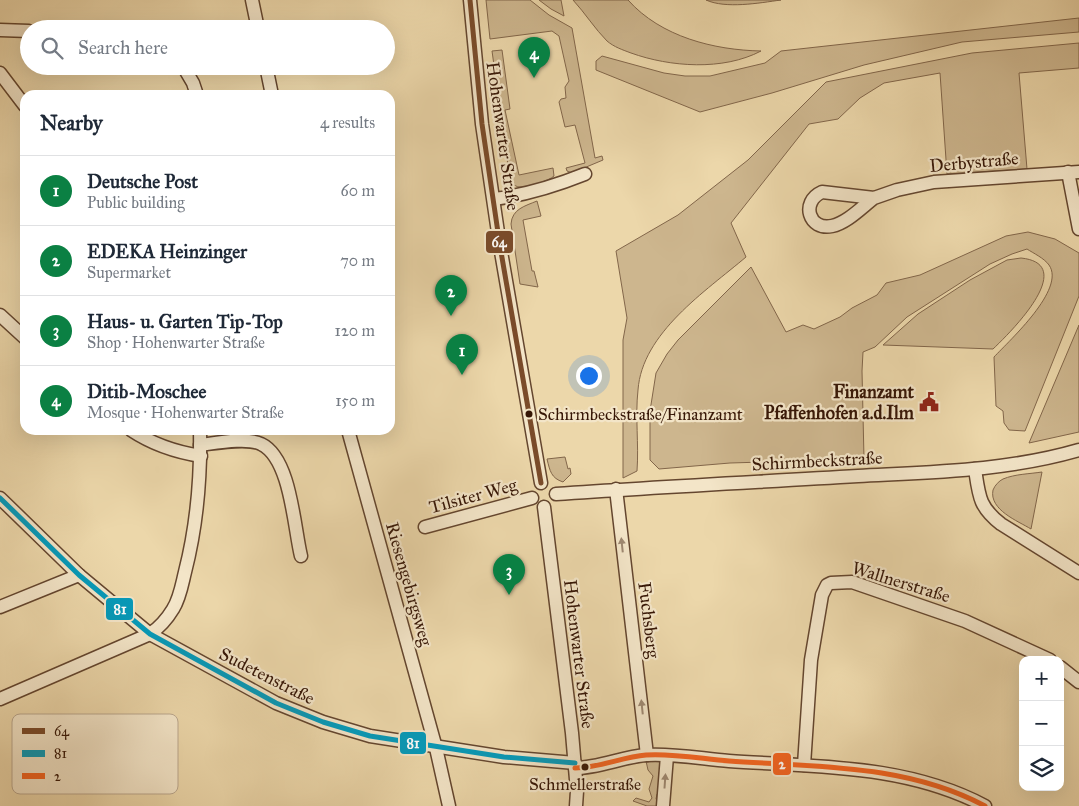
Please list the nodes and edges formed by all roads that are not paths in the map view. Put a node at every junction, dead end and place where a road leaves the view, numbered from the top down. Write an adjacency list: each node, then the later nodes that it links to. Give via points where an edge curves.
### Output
1 (252, 0): 3 (street)
2 (470, 0): 15 (street, Hohenwarter Straße, via 482,124)
3 (256, 20)
4 (0, 30): 5 (street)
5 (20, 31)
6 (0, 73): 11 (street)
7 (188, 75): 9 (street)
8 (268, 75): 10 (street)
9 (195, 90)
10 (271, 90)
11 (20, 99)
12 (1074, 172): 14 (street, Derbystraße, via 940,181); 16 (street)
13 (585, 174): 15 (street, via 555,186)
14 (874, 198): 14 (street, Derbystraße, via 822,192 813,199 809,212 814,221 826,227 850,216)
15 (494, 199): 25 (street, Hohenwarter Straße)
16 (1079, 229)
17 (0, 315): 18 (street)
18 (20, 333)
19 (139, 435): 23 (street, via 166,448)
20 (200, 435): 23 (street)
21 (349, 435): 41 (street, Riesengebirgsweg)
22 (1079, 450): 24 (street, Schirmbeckstraße, via 1034,461)
23 (201, 451): 32 (street, via 249,442 261,444 270,451 286,480); 36 (street, via 198,504 180,595 169,616)
24 (975, 469): 26 (street, Schirmbeckstraße); 33 (street, via 979,495 990,515)
25 (541, 483): 27 (street, via 547,483); 29 (street, via 533,489)
26 (616, 490): 27 (street, Schirmbeckstraße); 42 (street, Fuchsberg, one-way to 26)
27 (556, 494): 30 (street, via 552,504)
28 (0, 498): 34 (street, Sudetenstraße)
29 (532, 498): 30 (street, via 536,505); 31 (street, Tilsiter Weg)
30 (544, 508): 45 (street, Hohenwarter Straße)
31 (424, 527)
32 (301, 556)
33 (1079, 573)
34 (79, 575): 35 (street); 36 (street, Sudetenstraße)
35 (0, 607)
36 (150, 634): 40 (street); 41 (street, Sudetenstraße, via 276,703 323,722 370,736)
37 (1041, 656): 44 (street, Wallnerstraße, via 965,621 852,582 831,582 822,595 811,660)
38 (1064, 670): 39 (street)
39 (1079, 682)
40 (0, 699)
41 (436, 748): 45 (street, Sudetenstraße); 46 (street, Riesengebirgsweg)
42 (647, 755): 43 (street); 45 (street, via 595,766)
43 (667, 756): 44 (street); 48 (street, one-way to 43)
44 (804, 765): 49 (street, via 860,769 912,779)
45 (575, 766): 47 (street, Hohenwarter Straße)
46 (448, 806)
47 (576, 806)
48 (663, 806)
49 (985, 806)

